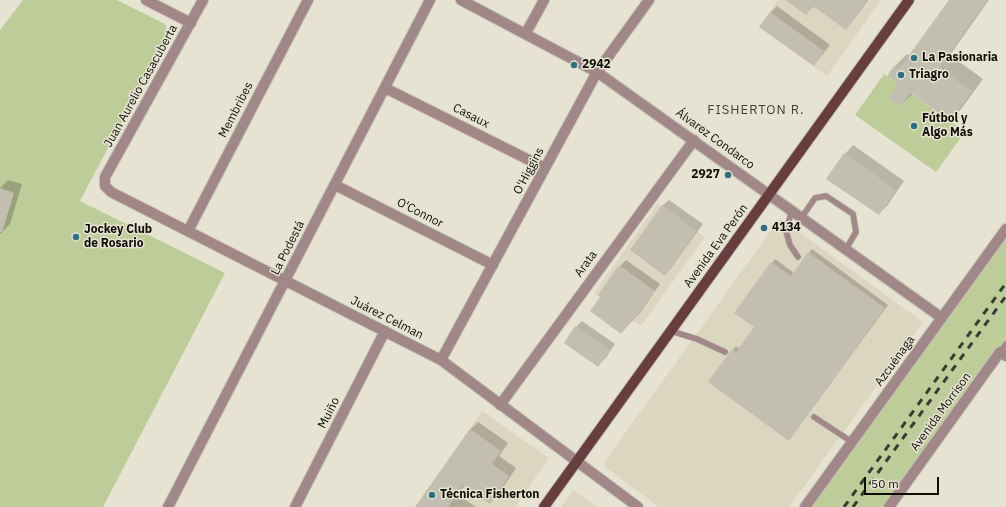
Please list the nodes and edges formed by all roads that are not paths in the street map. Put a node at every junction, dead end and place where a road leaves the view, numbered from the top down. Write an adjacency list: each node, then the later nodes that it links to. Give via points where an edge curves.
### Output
1 (146, 0): 9 (street)
2 (203, 0): 9 (street, Juan Aurelio Casacuberta)
3 (308, 0): 21 (street, Membribes)
4 (430, 0): 12 (street, La Podestá)
5 (461, 0): 10 (street, Álvarez Condarco)
6 (544, 0): 10 (street)
7 (649, 0): 11 (street, O'Higgins)
8 (909, 0): 17 (main road, Avenida Eva Perón)
9 (191, 23): 16 (street, Juan Aurelio Casacuberta, via 105,177)
10 (526, 33): 11 (street, Álvarez Condarco)
11 (598, 72): 13 (street, Álvarez Condarco); 14 (street, O'Higgins)
12 (385, 88): 14 (street, Casaux); 15 (street, La Podestá)
13 (694, 140): 17 (street, Álvarez Condarco); 32 (street, Arata)
14 (545, 168): 24 (street, O'Higgins)
15 (335, 185): 24 (street, O'Connor); 25 (street, La Podestá)
16 (105, 186): 21 (street, Juárez Celman, via 111,192)
17 (770, 194): 18 (street, Álvarez Condarco); 28 (main road, Avenida Eva Perón)
18 (792, 210): 19 (street, Álvarez Condarco); 23 (lane, via 786,231 790,245)
19 (802, 217): 22 (street, Álvarez Condarco); 22 (lane, via 815,198 826,196 853,214 856,232)
20 (1006, 229): 26 (street, Azcuénaga)
21 (188, 231): 25 (street, Juárez Celman)
22 (846, 249): 26 (street, Álvarez Condarco)
23 (798, 257)
24 (493, 265): 31 (street, O'Higgins)
25 (285, 281): 27 (street, Juárez Celman); 36 (street, La Podestá)
26 (942, 318): 34 (street, Azcuénaga)
27 (385, 331): 31 (street, Juárez Celman); 37 (street, Muiño)
28 (671, 332): 30 (lane); 35 (main road, Avenida Eva Perón)
29 (1004, 351): 41 (street, Avenida Morrison)
30 (725, 352)
31 (441, 360): 32 (street, Juárez Celman)
32 (500, 405): 35 (street, Juárez Celman)
33 (814, 417): 34 (lane)
34 (852, 442): 40 (street, Azcuénaga)
35 (577, 462): 38 (main road, Avenida Eva Perón); 39 (street, Juárez Celman)
36 (168, 507)
37 (295, 507)
38 (544, 507)
39 (638, 507)
40 (805, 507)
41 (889, 507)

